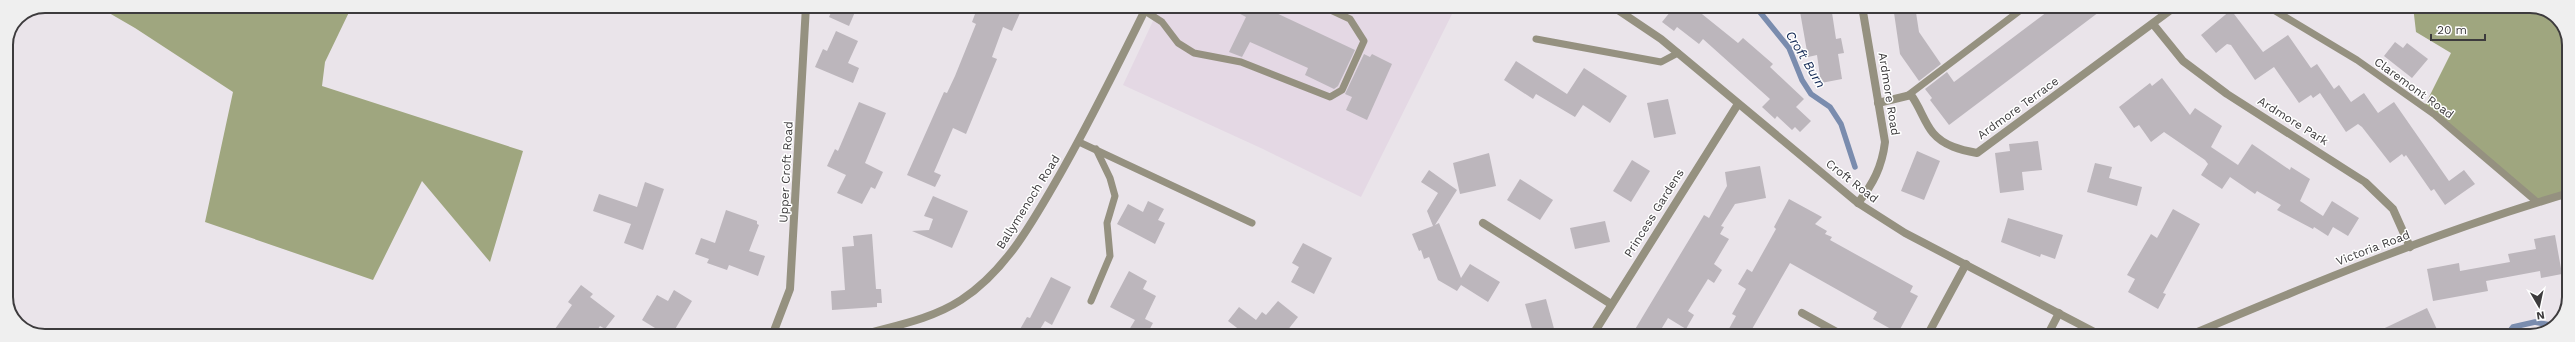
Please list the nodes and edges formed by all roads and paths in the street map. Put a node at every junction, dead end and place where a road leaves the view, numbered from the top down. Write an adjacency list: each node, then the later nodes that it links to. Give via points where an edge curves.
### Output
1 (806, 13): 29 (street, Upper Croft Road, via 790,289)
2 (1144, 13): 16 (street, Ballymenoch Road)
3 (1151, 13): 4 (lane, via 1162,22 1178,43 1194,54 1241,62 1330,97 1342,90 1364,41 1350,19)
4 (1337, 13)
5 (1622, 13): 12 (street, Croft Road)
6 (1863, 13): 14 (street, Ardmore Road)
7 (2017, 13): 13 (lane)
8 (2167, 13): 10 (street, Ardmore Terrace)
9 (2279, 13): 19 (lane, Claremont Road, via 2357,60 2435,115)
10 (2153, 24): 13 (street, Ardmore Terrace, via 1977,153 1952,148 1933,133 1919,106 1911,95); 23 (street, Ardmore Park, via 2183,61 2227,94 2364,182 2392,209)
11 (1536, 40): 12 (lane, via 1661,62)
12 (1678, 53): 15 (street, Croft Road)
13 (1907, 96): 14 (street)
14 (1878, 103): 20 (street, Ardmore Road, via 1885,142 1883,162)
15 (1738, 104): 20 (street, Croft Road); 26 (street, Princess Gardens)
16 (1079, 142): 17 (lane); 30 (street, Ballymenoch Road, via 1046,200 1009,255 980,286 942,311)
17 (1096, 149): 21 (lane); 25 (lane, via 1110,178 1115,196 1107,223 1110,256)
18 (2562, 194): 19 (street, Victoria Road)
19 (2537, 202): 23 (street, Victoria Road)
20 (1858, 203): 24 (street, Croft Road, via 1905,233)
21 (1252, 223)
22 (1484, 223): 26 (street)
23 (2410, 247): 36 (street, Victoria Road, via 2279,297)
24 (1966, 264): 28 (street, Croft Road); 33 (street)
25 (1091, 301)
26 (1611, 304): 31 (street, Princess Gardens)
27 (1802, 313): 32 (street)
28 (2059, 313): 34 (street); 35 (street, Croft Road)
29 (775, 329)
30 (882, 329)
31 (1596, 329)
32 (1831, 329)
33 (1931, 329)
34 (2051, 329)
35 (2089, 329)
36 (2204, 329)

